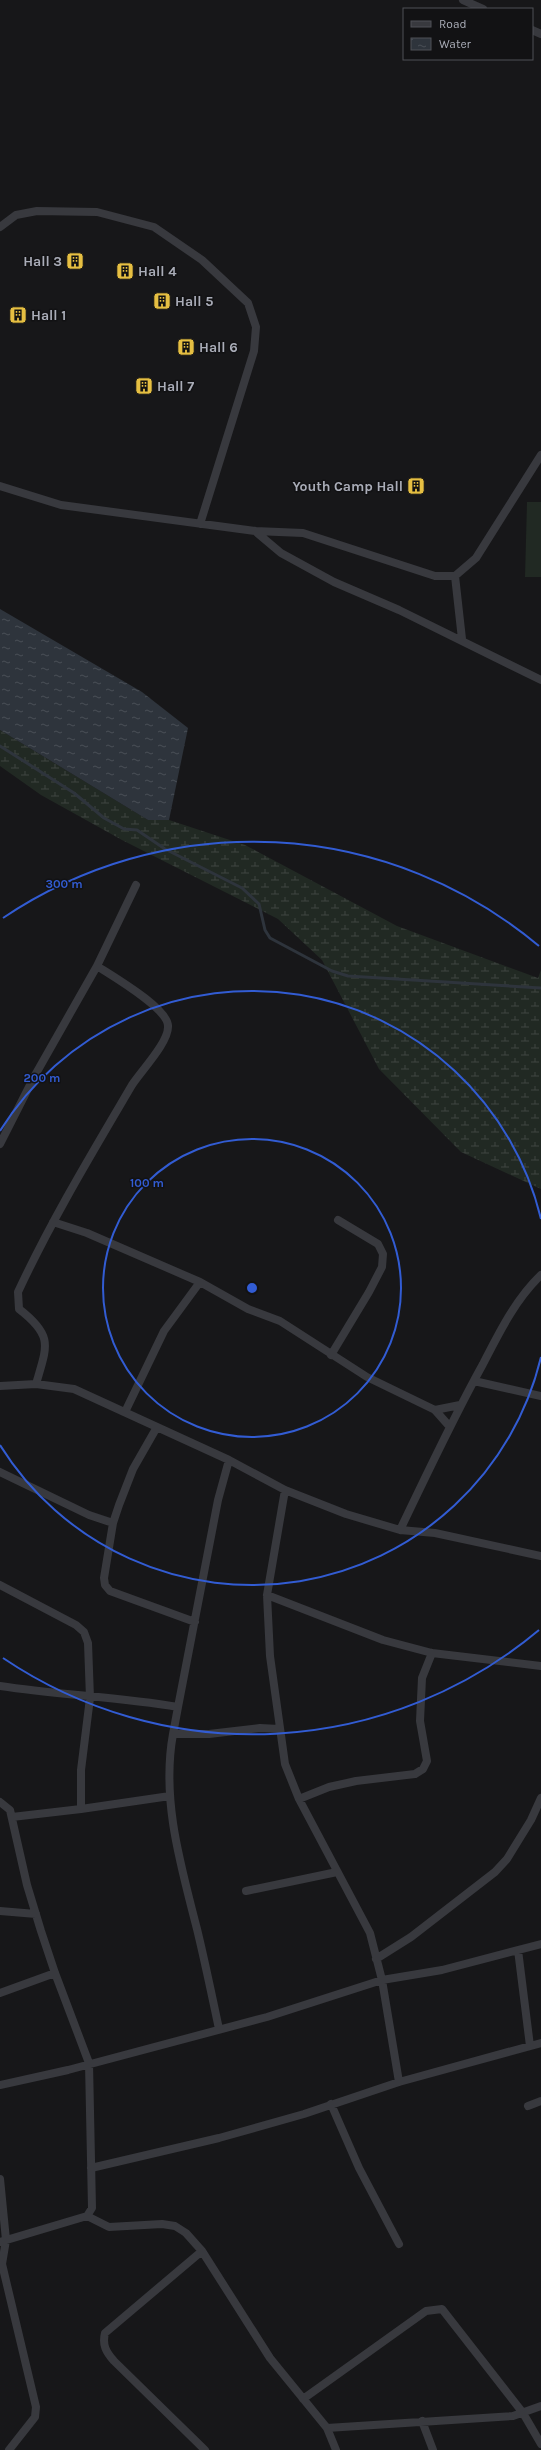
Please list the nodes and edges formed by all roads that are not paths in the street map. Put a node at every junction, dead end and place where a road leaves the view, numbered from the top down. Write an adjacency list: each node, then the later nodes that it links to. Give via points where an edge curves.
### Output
1 (462, 0): 2 (street)
2 (481, 8)
3 (0, 227): 6 (street, via 16,215 37,211 97,212 154,227 202,260 248,303 256,328 254,351)
4 (541, 455): 8 (street, via 476,558)
5 (0, 486): 6 (street, via 61,505)
6 (200, 524): 7 (street)
7 (255, 531): 8 (street, via 303,533 435,576); 9 (street, via 281,553 334,582)
8 (455, 576): 9 (street)
9 (462, 639): 10 (street)
10 (541, 680)
11 (136, 885): 12 (street)
12 (97, 966): 13 (street, via 34,1077); 15 (street, via 139,992 166,1019 168,1026 165,1039 131,1088)
13 (0, 1144)
14 (338, 1220): 18 (street, via 378,1244 383,1254 382,1267)
15 (53, 1222): 17 (street, via 86,1233); 20 (street, via 18,1292 20,1309 37,1322 44,1333 45,1343)
16 (541, 1275): 19 (street, via 513,1309)
17 (200, 1282): 18 (street, via 248,1309 298,1331); 25 (street, via 164,1331)
18 (331, 1355): 24 (street, via 367,1377)
19 (474, 1381): 22 (street); 23 (street)
20 (36, 1384): 21 (street); 25 (street, via 74,1389)
21 (0, 1386)
22 (541, 1396)
23 (460, 1405): 24 (street); 27 (street)
24 (435, 1410): 27 (street)
25 (124, 1412): 26 (street)
26 (157, 1427): 28 (street); 31 (street, via 133,1469)
27 (450, 1427): 32 (street)
28 (229, 1460): 30 (street); 36 (street, via 218,1500)
29 (0, 1472): 31 (street, via 89,1515)
30 (285, 1490): 32 (street, via 346,1514); 35 (street)
31 (113, 1523): 36 (street, via 105,1585 110,1590)
32 (400, 1530): 33 (street, via 434,1533)
33 (541, 1556)
34 (0, 1585): 40 (street, via 76,1624 84,1632 88,1642)
35 (267, 1595): 37 (street, via 383,1640); 42 (street, via 270,1656)
36 (195, 1622): 41 (street)
37 (432, 1653): 38 (street); 46 (street, via 422,1678 420,1721 427,1761 423,1769 415,1774 329,1787)
38 (541, 1666)
39 (0, 1686): 40 (street)
40 (90, 1698): 41 (street); 48 (street, via 81,1770)
41 (178, 1707): 43 (street)
42 (279, 1729): 43 (street); 46 (street, via 285,1764)
43 (173, 1734): 44 (street, via 170,1749)
44 (170, 1796): 48 (street); 60 (street, via 185,1885)
45 (541, 1798): 56 (street, via 507,1859 495,1872 411,1937)
46 (299, 1799): 50 (street)
47 (0, 1802): 49 (street, via 10,1810)
48 (81, 1809): 49 (street)
49 (12, 1817): 53 (street)
50 (337, 1872): 51 (street); 56 (street, via 370,1933)
51 (246, 1891)
52 (0, 1911): 53 (street)
53 (36, 1914): 57 (street)
54 (541, 1944): 55 (street)
55 (518, 1950): 58 (street, via 442,1970); 62 (street)
56 (376, 1959): 58 (street)
57 (55, 1973): 59 (street); 63 (street)
58 (382, 1980): 60 (street, via 267,2017); 64 (street)
59 (0, 1993)
60 (219, 2029): 63 (street)
61 (541, 2043): 62 (street)
62 (530, 2046): 64 (street)
63 (89, 2063): 65 (street); 69 (street)
64 (398, 2082): 67 (street)
65 (0, 2085)
66 (541, 2101): 68 (street)
67 (331, 2104): 69 (street, via 219,2138); 73 (street, via 359,2168)
68 (528, 2106)
69 (91, 2168): 71 (street, via 92,2208)
70 (0, 2180): 72 (street)
71 (87, 2216): 72 (street); 74 (street, via 109,2227 176,2226 186,2232)
72 (3, 2241): 81 (street, via 2,2264 36,2407 36,2417)
73 (399, 2244)
74 (202, 2251): 75 (street, via 270,2358); 82 (street, via 105,2333 103,2340 105,2350 114,2361)
75 (303, 2399): 77 (street, via 426,2311 436,2308 442,2309); 79 (street)
76 (541, 2406): 77 (street)
77 (523, 2413): 78 (street); 80 (street)
78 (422, 2421): 79 (street); 84 (street)
79 (327, 2428): 83 (street)
80 (541, 2444)
81 (9, 2450)
82 (205, 2450)
83 (336, 2450)
84 (433, 2450)

